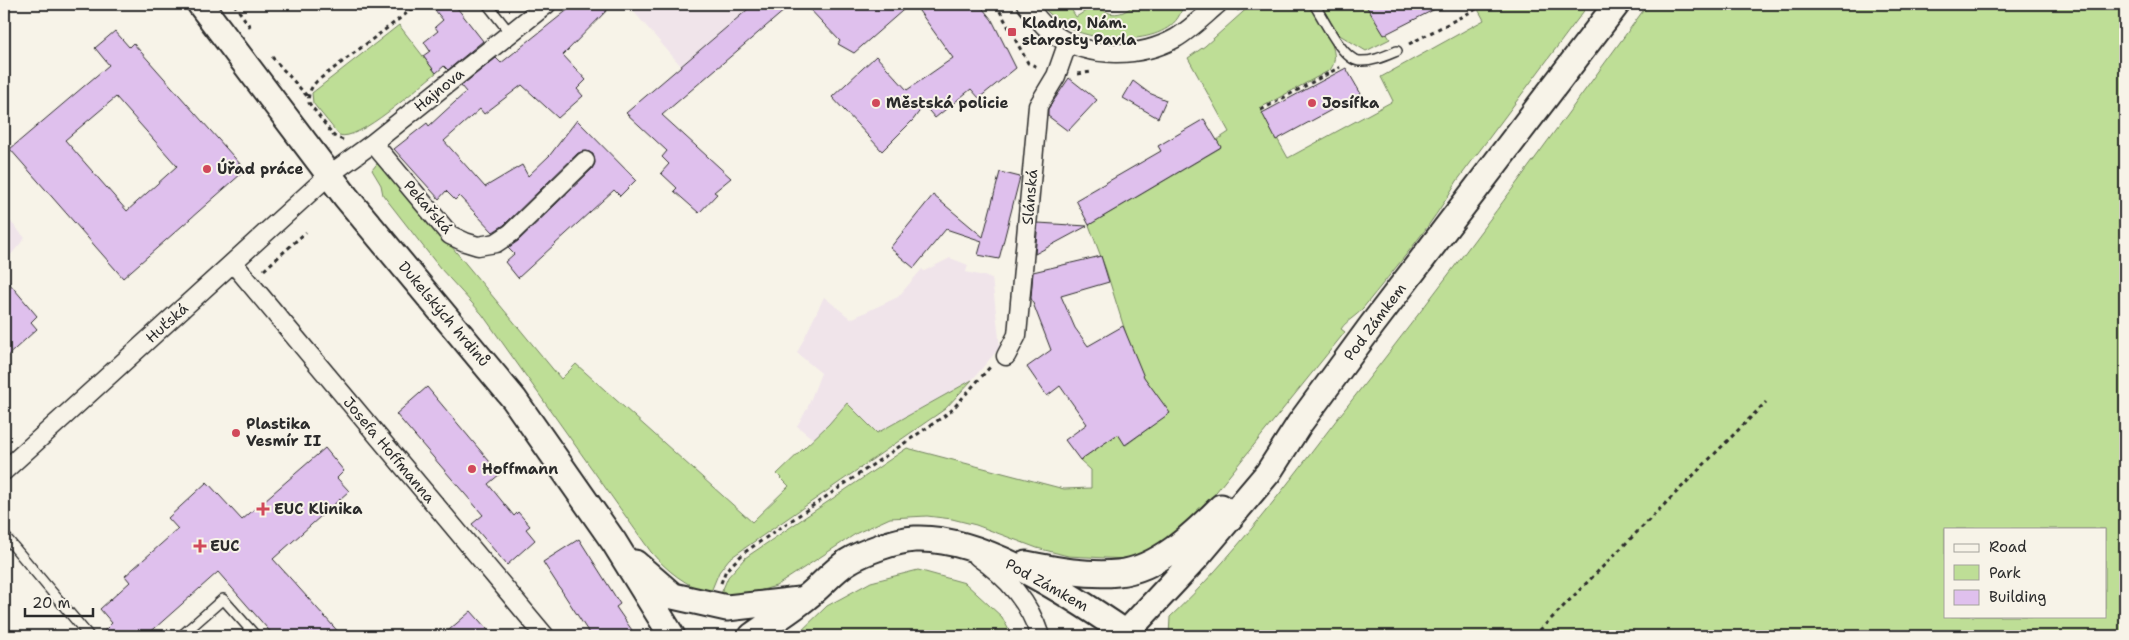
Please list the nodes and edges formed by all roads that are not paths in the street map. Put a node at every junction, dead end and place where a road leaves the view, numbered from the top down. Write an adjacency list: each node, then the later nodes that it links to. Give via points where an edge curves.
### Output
1 (200, 4): 15 (main road, Dukelských hrdinů)
2 (357, 4): 3 (lane)
3 (362, 4)
4 (487, 4): 10 (lane)
5 (547, 4): 10 (street, Hajnova)
6 (1026, 4): 11 (street, via 1041,23)
7 (1314, 4): 12 (lane, via 1347,56 1358,61 1378,59)
8 (1617, 4): 18 (main road, Pod Zámkem)
9 (1210, 6): 11 (street, via 1178,36 1148,49 1116,53)
10 (510, 33): 13 (street, Hajnova)
11 (1068, 42): 17 (street, Slánská, via 1057,73 1038,106 1017,335)
12 (1397, 51)
13 (373, 143): 14 (street, Pekařská, via 450,235 478,246 496,243 511,233); 15 (street, Hajnova)
14 (585, 161)
15 (329, 175): 16 (street, Huťská); 22 (main road, Dukelských hrdinů, via 514,398)
16 (233, 263): 19 (street, Huťská); 29 (street, Josefa Hoffmanna)
17 (1006, 356)
18 (1300, 422): 23 (main road, via 1214,514 1156,560 1120,573 1093,574); 25 (main road, Pod Zámkem, via 1268,473)
19 (4, 471)
20 (4, 535): 26 (lane)
21 (963, 547): 23 (main road, Pod Zámkem); 24 (main road, Pod Zámkem, via 914,539 880,547 847,562); 33 (street, Pod Zámkem, via 1014,588 1027,605)
22 (618, 549): 24 (main road, via 673,596 727,608); 30 (main road, Dukelských hrdinů)
23 (997, 558): 25 (main road, Pod Zámkem, via 1076,600)
24 (806, 598): 31 (main road, Pod Zámkem); 32 (main road)
25 (1127, 635)
26 (89, 636)
27 (181, 636): 28 (lane, via 223,599)
28 (256, 636)
29 (545, 636)
30 (672, 636)
31 (752, 636)
32 (779, 636)
33 (1040, 636)

